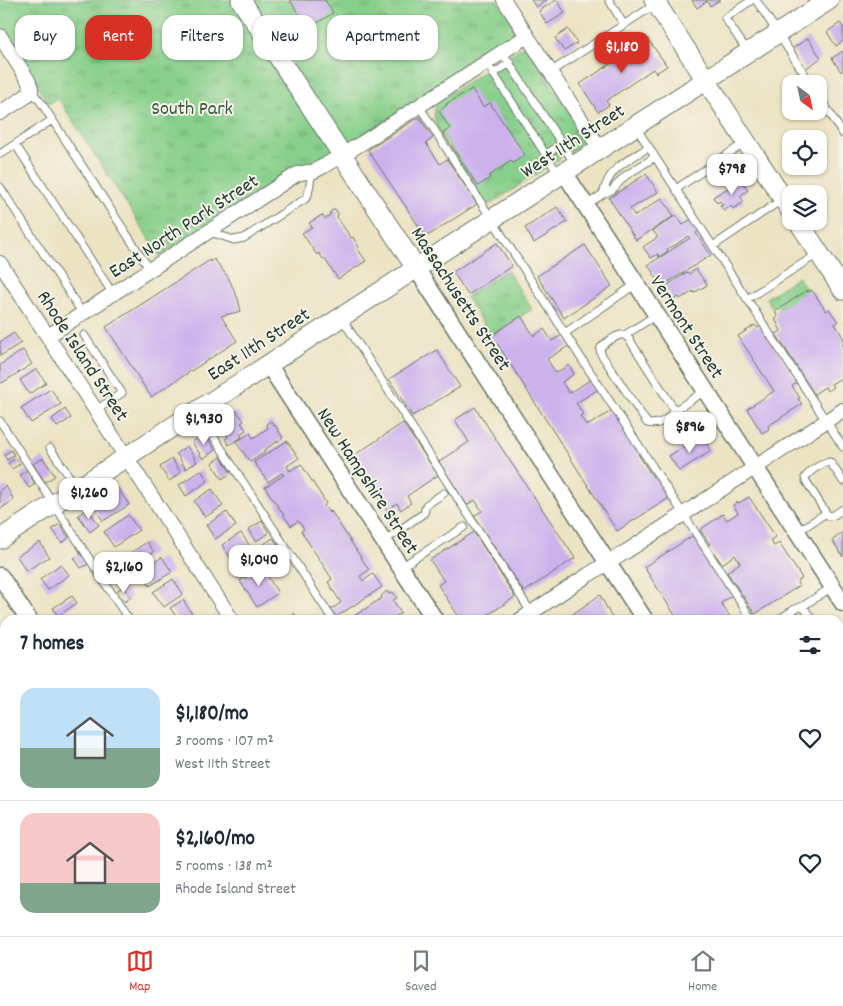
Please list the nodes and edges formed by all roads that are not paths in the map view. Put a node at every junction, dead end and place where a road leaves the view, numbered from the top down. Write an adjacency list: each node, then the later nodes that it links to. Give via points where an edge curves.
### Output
1 (241, 0): 31 (main road, Massachusetts Street)
2 (504, 0): 10 (street)
3 (609, 0): 7 (lane)
4 (754, 0): 8 (lane); 11 (lane, via 725,18)
5 (829, 0): 8 (main road, West 11th Street)
6 (655, 2): 7 (lane); 16 (main road)
7 (624, 24): 14 (lane)
8 (778, 33): 11 (main road, West 11th Street); 15 (lane)
9 (0, 36): 17 (street, via 28,80)
10 (527, 36): 12 (street, East North Park Street); 14 (street)
11 (748, 52): 16 (main road, West 11th Street)
12 (506, 58): 13 (street, East North Park Street); 26 (lane)
13 (490, 68): 18 (street, East North Park Street); 30 (lane)
14 (550, 72): 28 (street)
15 (805, 75)
16 (706, 80): 22 (main road, West 11th Street); 24 (main road)
17 (31, 91): 20 (street); 21 (lane)
18 (418, 106): 31 (street, East North Park Street); 41 (lane)
19 (828, 110): 23 (lane)
20 (0, 113)
21 (52, 120): 25 (lane); 48 (lane)
22 (634, 126): 27 (lane); 28 (main road, West 11th Street)
23 (843, 134)
24 (747, 142): 36 (lane); 38 (main road)
25 (14, 144): 29 (lane); 51 (lane)
26 (562, 144): 30 (lane); 33 (lane)
27 (649, 148): 32 (lane); 37 (lane, via 614,170)
28 (600, 149): 33 (main road, West 11th Street)
29 (0, 154)
30 (545, 154): 33 (lane)
31 (342, 155): 34 (street, East North Park Street); 47 (main road, Massachusetts Street)
32 (654, 157): 36 (lane); 37 (lane)
33 (566, 171): 39 (street, Vermont Street); 41 (main road, West 11th Street)
34 (312, 172): 43 (street, East North Park Street, via 297,174); 43 (lane, via 305,199 244,238 234,240)
35 (0, 187): 53 (lane)
36 (676, 189): 44 (lane)
37 (603, 194): 39 (lane)
38 (782, 196)
39 (585, 206): 49 (street, Vermont Street)
40 (782, 208): 44 (lane)
41 (491, 219): 47 (main road, West 11th Street); 56 (lane)
42 (804, 230): 45 (main road)
43 (210, 231): 48 (street, East North Park Street)
44 (713, 246): 52 (lane)
45 (819, 253): 50 (main road); 52 (lane)
46 (0, 263): 59 (street, Rhode Island Street)
47 (416, 268): 55 (main road, East 11th Street); 83 (street, Massachusetts Street)
48 (150, 270): 51 (street, East North Park Street)
49 (636, 284): 54 (street, Vermont Street); 56 (lane)
50 (843, 290)
51 (113, 294): 53 (street, East North Park Street)
52 (747, 299): 67 (lane)
53 (83, 314): 59 (street, East North Park Street)
54 (656, 315): 58 (lane); 61 (street, Vermont Street)
55 (340, 317): 60 (main road, East 11th Street); 94 (lane)
56 (565, 333): 78 (lane)
57 (84, 335): 62 (lane, via 122,393)
58 (625, 335): 65 (lane); 65 (lane, via 617,336 602,346 601,354 647,423 659,423)
59 (48, 336): 62 (street, Rhode Island Street)
60 (268, 364): 63 (main road, East 11th Street); 82 (street, New Hampshire Street)
61 (705, 391): 65 (lane); 71 (street, Vermont Street)
62 (96, 410): 70 (street, Rhode Island Street)
63 (197, 410): 70 (main road, East 11th Street); 92 (lane)
64 (843, 410): 67 (street)
65 (674, 411)
66 (0, 420): 75 (lane)
67 (826, 421): 68 (lane); 71 (street)
68 (843, 447)
69 (50, 448): 73 (lane)
70 (125, 456): 73 (main road, East 11th Street); 91 (street, Rhode Island Street)
71 (754, 467): 78 (street); 80 (street, Vermont Street)
72 (843, 481): 77 (lane, via 830,462 807,474 806,481)
73 (77, 488): 75 (main road, East 11th Street)
74 (444, 493): 82 (lane, via 426,505 424,513)
75 (53, 504): 81 (main road, East 11th Street); 90 (lane)
76 (843, 509): 77 (lane, via 830,516)
77 (826, 513): 80 (lane)
78 (684, 514): 83 (street); 97 (lane)
79 (464, 526): 84 (lane)
80 (796, 532): 86 (street, Vermont Street)
81 (0, 539)
82 (383, 541): 84 (street, New Hampshire Street)
83 (608, 563): 95 (street); 96 (street, Massachusetts Street)
84 (400, 567): 93 (street, New Hampshire Street)
85 (0, 576): 89 (street)
86 (832, 587): 87 (street, Vermont Street); 88 (lane)
87 (843, 603)
88 (803, 606): 98 (lane); 99 (lane)
89 (26, 615)
90 (127, 615)
91 (229, 615)
92 (330, 615)
93 (432, 615)
94 (528, 615)
95 (532, 615)
96 (642, 615)
97 (749, 615)
98 (786, 615)
99 (809, 615)

